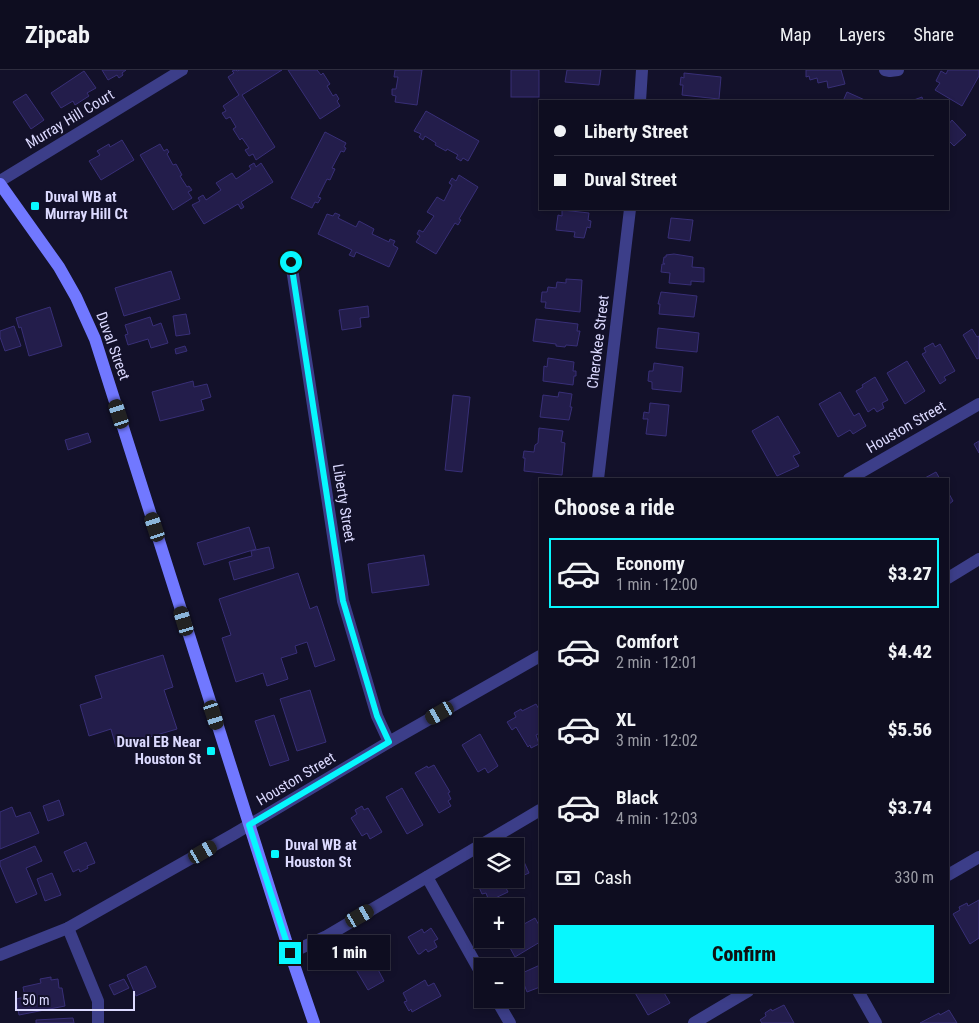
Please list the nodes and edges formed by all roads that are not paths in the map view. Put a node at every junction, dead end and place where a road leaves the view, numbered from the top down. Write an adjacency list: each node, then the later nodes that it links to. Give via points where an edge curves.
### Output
1 (182, 70): 6 (street, Murray Hill Court)
2 (642, 70): 5 (street)
3 (885, 70): 4 (street)
4 (898, 70)
5 (640, 100)
6 (0, 182): 17 (street, Duval Street, via 59,267 95,339)
7 (630, 210): 10 (street, Cherokee Street)
8 (291, 262): 15 (street, Liberty Street, via 343,601 377,716)
9 (979, 404): 11 (street, Houston Street)
10 (598, 478)
11 (851, 478)
12 (977, 566): 13 (street)
13 (949, 578)
14 (539, 657): 15 (street, Houston Street)
15 (389, 742): 17 (street, Houston Street)
16 (539, 811): 20 (street)
17 (249, 825): 21 (street, Houston Street); 22 (street, Duval Street)
18 (979, 857): 19 (street)
19 (949, 874)
20 (427, 877): 22 (street, via 327,936); 24 (street)
21 (68, 928): 23 (street, Houston Street); 28 (street, via 98,1001)
22 (290, 953): 29 (street, Duval Street)
23 (0, 955)
24 (474, 961)
25 (745, 993): 31 (street)
26 (859, 993): 32 (street)
27 (501, 1008): 30 (street)
28 (98, 1023)
29 (314, 1023)
30 (510, 1023)
31 (694, 1023)
32 (876, 1023)

